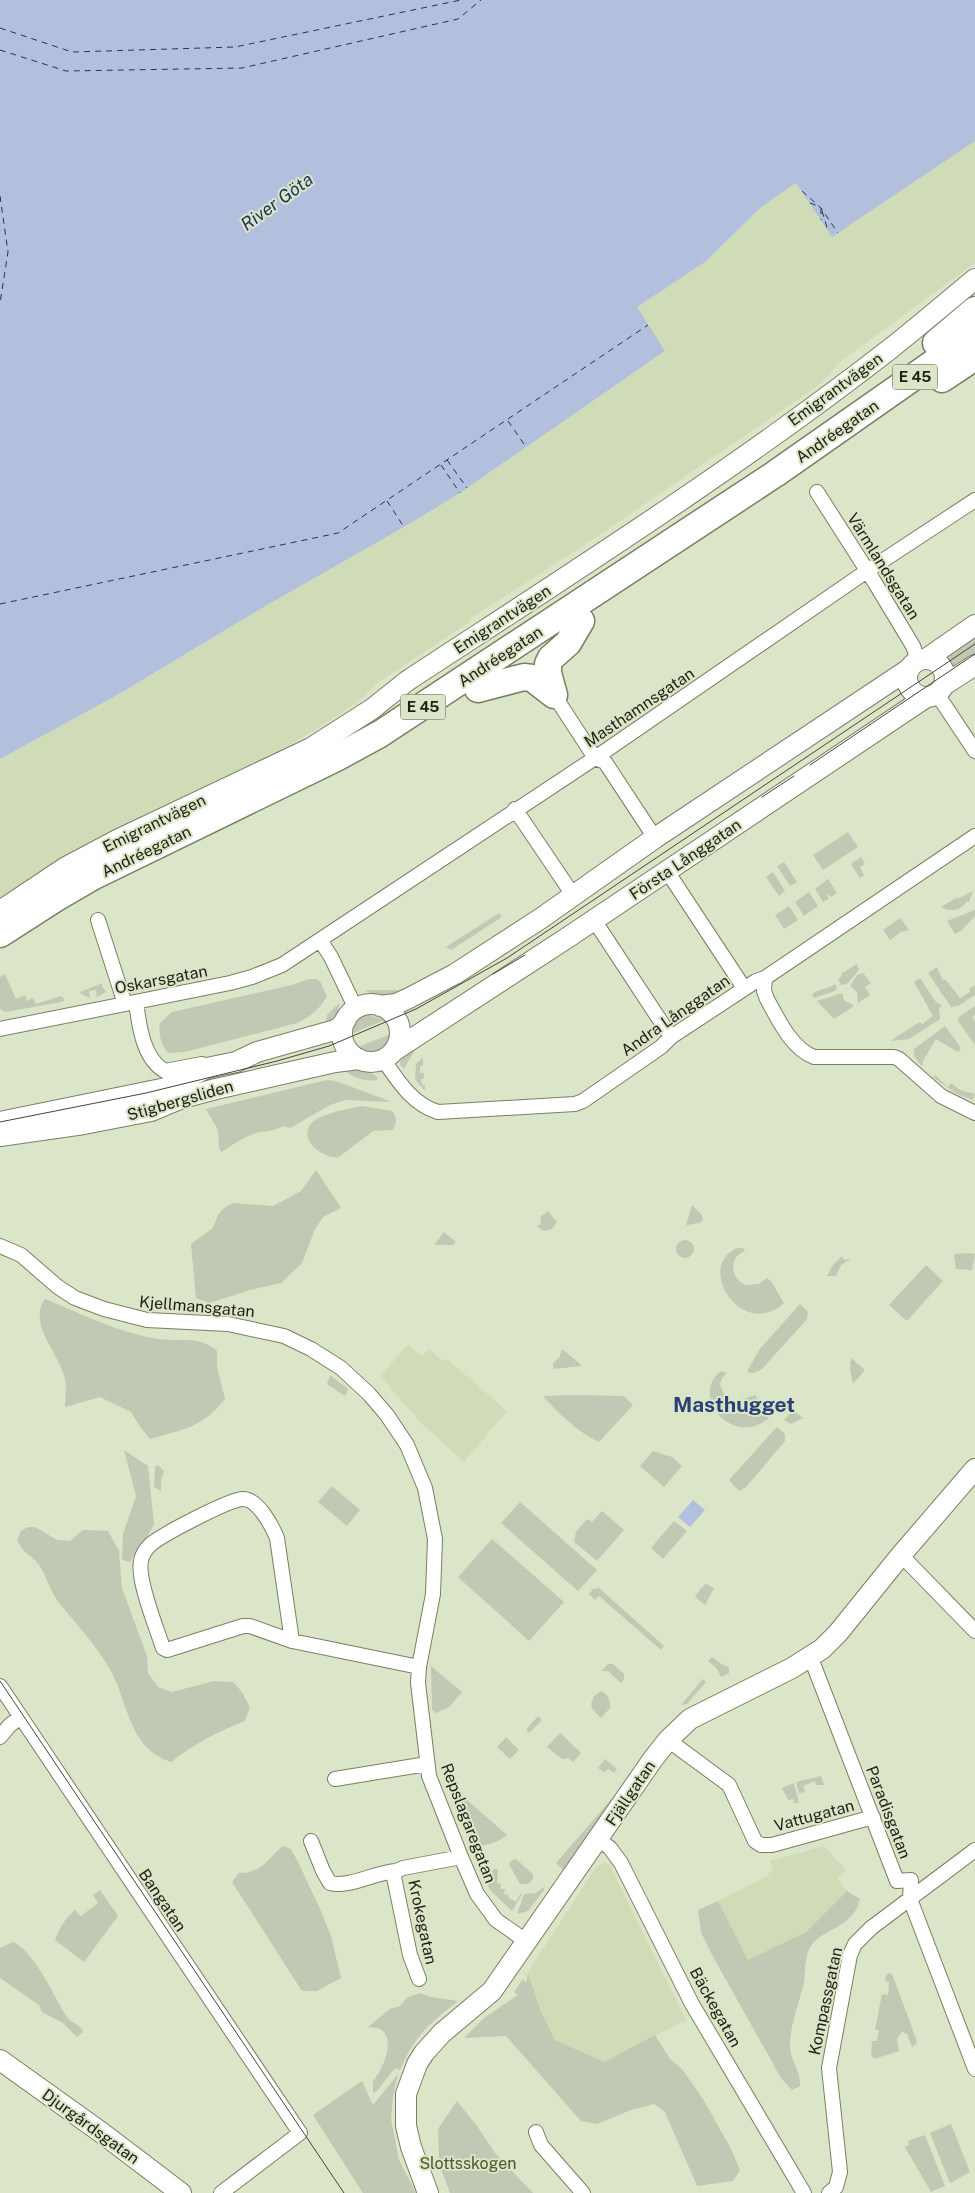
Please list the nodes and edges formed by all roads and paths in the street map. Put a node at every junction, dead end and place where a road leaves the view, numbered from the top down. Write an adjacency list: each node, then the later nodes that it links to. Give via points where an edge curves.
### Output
1 (975, 279): 25 (street, Emigrantvägen, via 891,348 671,507 407,681 372,709 311,748 66,867)
2 (975, 310): 7 (highway, via 879,392)
3 (975, 334): 7 (highway, Andréegatan / E 45)
4 (975, 357): 6 (highway, Andréegatan / E 45)
5 (975, 374): 6 (highway)
6 (924, 392): 11 (highway, Andréegatan / E 45)
7 (856, 419): 28 (highway, Andréegatan / E 45, via 380,734 94,876)
8 (817, 492): 10 (street, Värmlandsgatan)
9 (975, 500): 10 (street, Masthamnsgatan)
10 (867, 571): 13 (street, Värmlandsgatan, via 913,646); 19 (street, Masthamnsgatan)
11 (581, 621): 15 (highway, Andréegatan / E 45); 17 (highway, via 568,643 548,664)
12 (975, 625): 13 (street, Första Långgatan)
13 (917, 663): 16 (street, via 935,661 943,669 945,675); 16 (street, via 906,679 909,688 916,695); 22 (street, Första Långgatan)
14 (975, 665): 16 (street, Första Långgatan)
15 (478, 689): 17 (highway, via 524,677 532,678); 30 (highway, Andréegatan / E 45, via 366,760 118,882)
16 (935, 692): 18 (street); 23 (street, Första Långgatan)
17 (554, 695): 19 (street)
18 (975, 751)
19 (595, 758): 20 (street, Masthamnsgatan); 22 (street, via 605,762)
20 (515, 809): 24 (street); 29 (street, Masthamnsgatan)
21 (975, 836): 32 (street, Andra Långgatan)
22 (655, 838): 24 (street, Första Långgatan)
23 (667, 870): 27 (street, Första Långgatan); 33 (street)
24 (572, 895): 31 (street, Första Långgatan)
25 (0, 911)
26 (98, 920): 34 (street)
27 (594, 920): 38 (street); 40 (street, Första Långgatan)
28 (0, 934)
29 (320, 940): 34 (street, Oskarsgatan, via 282,965 252,977); 36 (street, via 331,957)
30 (0, 954)
31 (455, 974): 35 (street, Stigbergsliden, via 396,1004)
32 (765, 978): 33 (street, Andra Långgatan); 42 (street, via 767,999 792,1040 806,1054 814,1057 894,1057 941,1096)
33 (744, 988): 38 (street, Andra Långgatan)
34 (131, 1003): 37 (street, Oskarsgatan); 39 (street, Stigbergsliden, via 149,1055 154,1064 165,1071)
35 (380, 1006): 36 (street, Stigbergsliden, via 364,1005); 40 (street, via 392,1013 399,1025 399,1042)
36 (351, 1014): 39 (street, Stigbergsliden, via 335,1030); 41 (street, via 342,1030 343,1040)
37 (0, 1029)
38 (671, 1037): 40 (street, Andra Långgatan, via 583,1100 565,1106 438,1112 422,1106 395,1079)
39 (257, 1052): 43 (street, Stigbergsliden, via 236,1062 194,1073 166,1088)
40 (389, 1055): 41 (street, Stigbergsliden, via 371,1062)
41 (358, 1059): 44 (street, Stigbergsliden, via 216,1089 150,1111)
42 (975, 1113)
43 (0, 1122)
44 (0, 1136)
45 (0, 1246): 51 (street, Kjellmansgatan, via 21,1255 74,1298 104,1309 147,1320 228,1324 284,1336 330,1360 369,1394 407,1445 425,1488 432,1518 435,1539 433,1594)
46 (975, 1469): 47 (street, Fjällgatan)
47 (901, 1555): 48 (street); 55 (street, Fjällgatan, via 838,1633 819,1651 792,1668 700,1712)
48 (975, 1631)
49 (292, 1641): 49 (street, via 242,1626 170,1649 163,1648 140,1572 144,1552 159,1538 213,1511 232,1502 249,1501 272,1524 277,1538); 51 (street)
50 (814, 1666): 58 (street, Paradisgatan)
51 (419, 1667): 56 (street, Repslagaregatan)
52 (0, 1686): 53 (street, Bangatan)
53 (20, 1717): 54 (street); 72 (street, Bangatan, via 300,2133)
54 (0, 1737)
55 (668, 1740): 58 (street, Vattugatan, via 729,1785 755,1841 761,1845 772,1845); 59 (street, Fjällgatan)
56 (427, 1764): 57 (street); 62 (street, Repslagaregatan)
57 (335, 1779)
58 (872, 1817): 64 (street, Paradisgatan, via 897,1881 911,1880)
59 (598, 1839): 65 (street, Fjällgatan); 75 (street, Bäckegatan, via 621,1863 692,2004)
60 (311, 1841): 63 (street, Krokegatan, via 330,1883 341,1884)
61 (975, 1850): 64 (street, Kompassgatan)
62 (460, 1857): 63 (street, Krokegatan); 65 (street, Repslagaregatan, via 477,1894 490,1912)
63 (396, 1871): 66 (street, Krokegatan, via 394,1877 408,1947)
64 (910, 1899): 68 (street, Paradisgatan); 70 (street, Kompassgatan, via 862,1935 850,1955 829,2068 840,2172)
65 (526, 1941): 73 (street, Fjällgatan, via 492,1991 432,2043 413,2074 406,2094 406,2126)
66 (419, 1979)
67 (0, 2060): 71 (street, Djurgårdsgatan)
68 (975, 2069)
69 (536, 2132): 74 (street, via 541,2145)
70 (836, 2191)
71 (181, 2193)
72 (221, 2193)
73 (428, 2193)
74 (583, 2193)
75 (804, 2193)

